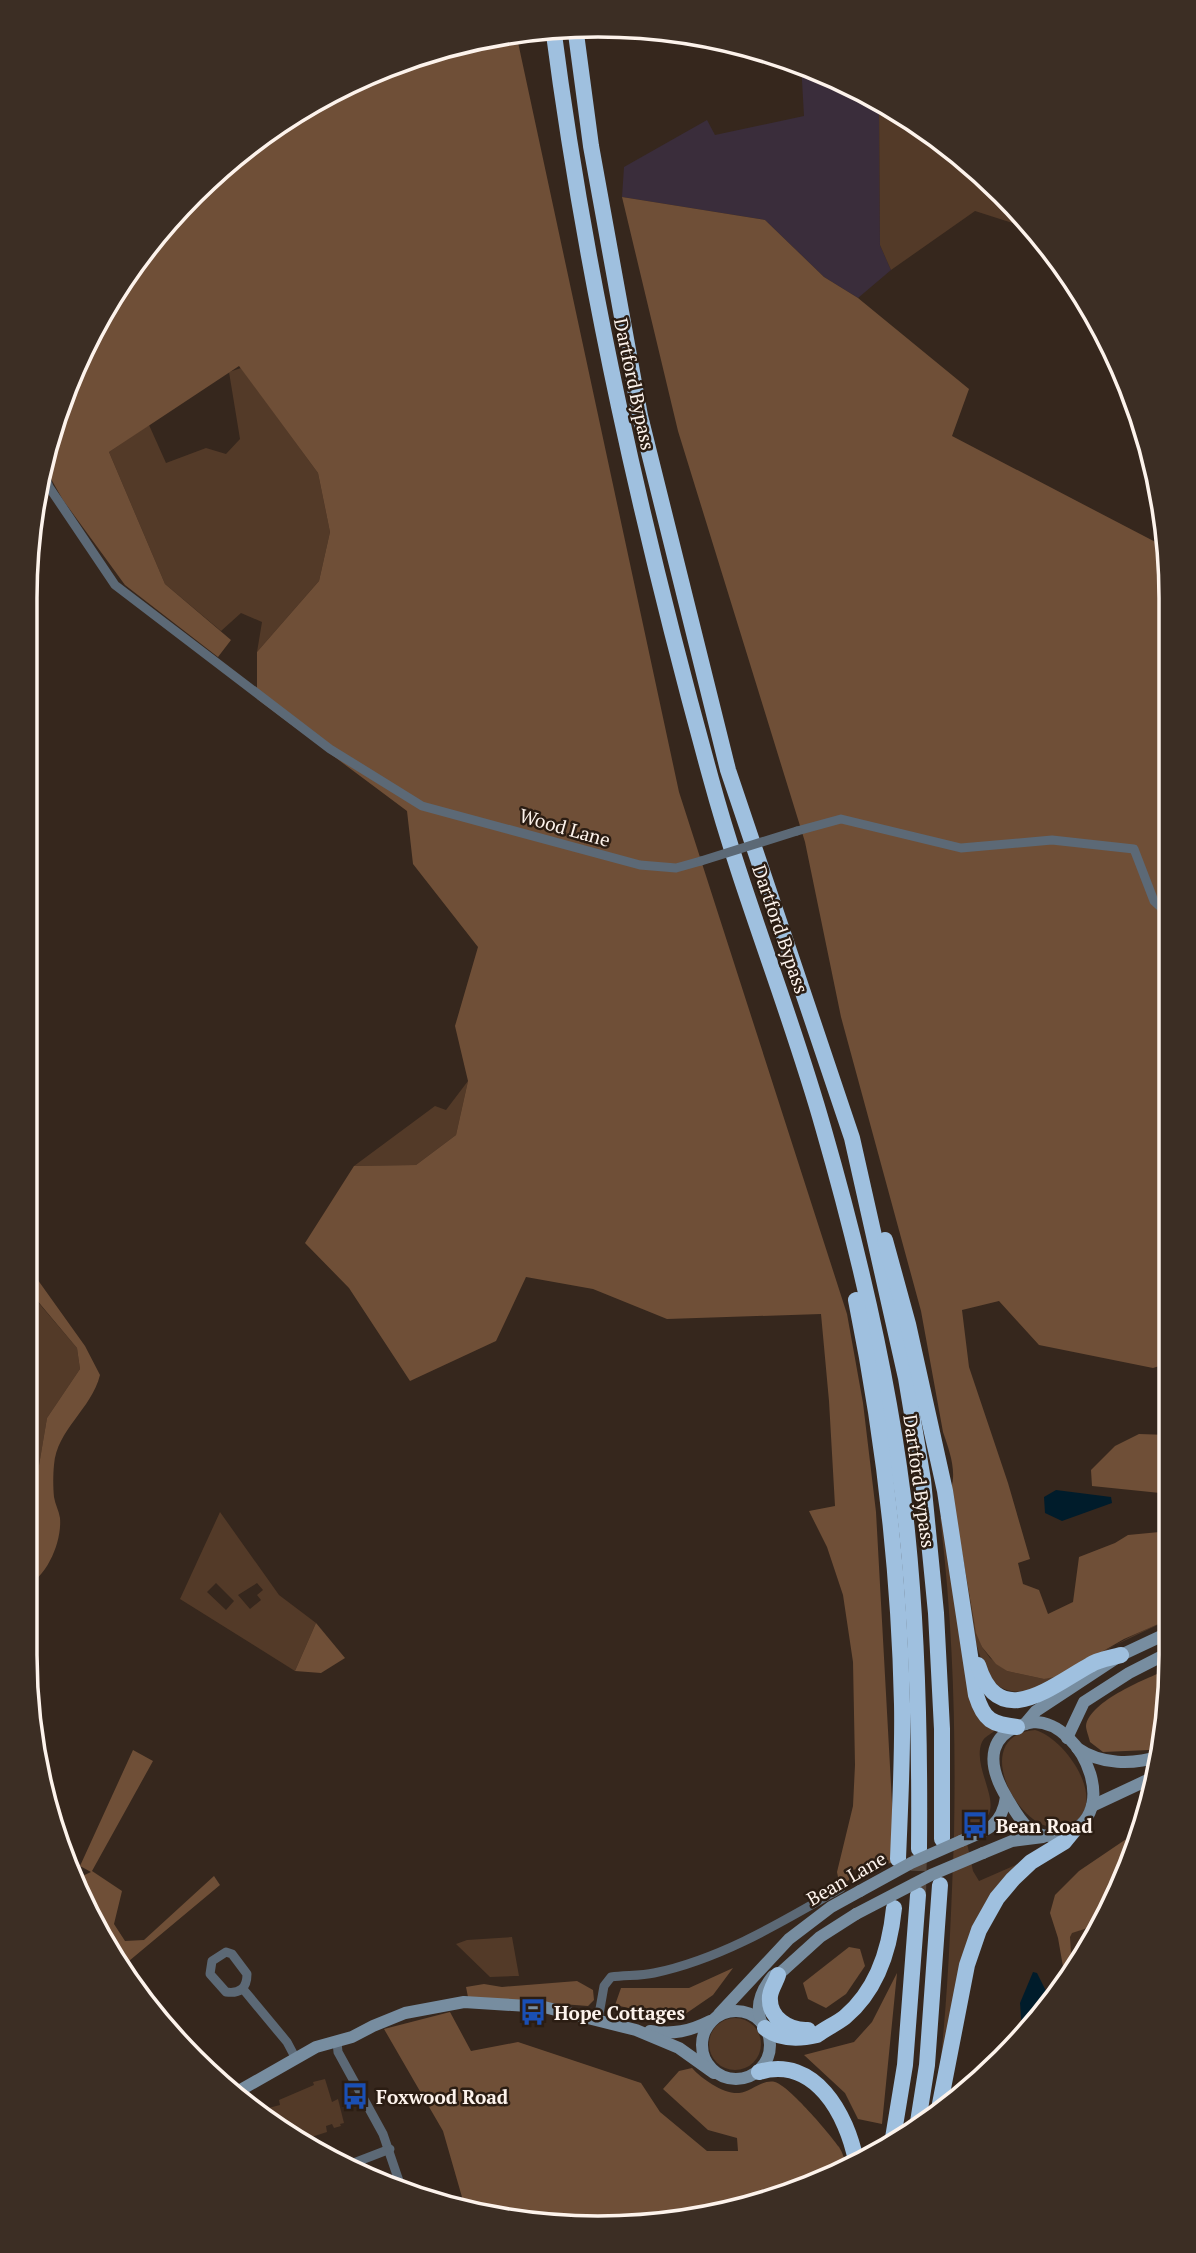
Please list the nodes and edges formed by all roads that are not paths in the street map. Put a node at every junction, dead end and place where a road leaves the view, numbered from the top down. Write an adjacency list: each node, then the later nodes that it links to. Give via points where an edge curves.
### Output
1 (577, 38): 5 (highway, Dartford Bypass, via 591,146 640,416 728,770)
2 (555, 39): 6 (highway, Dartford Bypass, via 587,257 628,455 710,778 773,967)
3 (49, 486): 4 (street, Wood Lane, bridge, via 116,585 330,749 422,806 640,865 676,868 841,819 961,848 1052,839 1134,849)
4 (1159, 906)
5 (852, 1138): 8 (highway, via 908,1324 945,1491); 19 (highway, Dartford Bypass, via 906,1378 924,1492 936,1613)
6 (852, 1232): 20 (highway, Dartford Bypass, via 886,1384 907,1525 920,1733); 21 (highway, via 851,1277 872,1379 892,1533 902,1703)
7 (1159, 1637): 9 (main road)
8 (971, 1654): 9 (highway, via 990,1689 1017,1700 1043,1694 1093,1662); 11 (highway, via 984,1713 996,1723)
9 (1121, 1655): 11 (main road, via 1036,1711)
10 (1159, 1658): 12 (main road, via 1084,1702)
11 (1021, 1726): 12 (main road, via 1042,1723); 15 (main road, via 999,1739 993,1756 995,1775)
12 (1067, 1738): 13 (main road, via 1083,1752 1114,1762); 16 (main road, via 1092,1775)
13 (1149, 1759)
14 (1144, 1782): 16 (main road)
15 (1006, 1797): 18 (main road, via 1022,1823); 30 (main road, Bean Lane, bridge, via 1003,1813 987,1830 911,1863 831,1907 789,1939)
16 (1092, 1806): 17 (main road)
17 (1073, 1830): 18 (main road); 40 (highway, via 1064,1842 1013,1879 979,1930 967,1965)
18 (1047, 1837): 28 (main road, Bean Lane, bridge, via 1012,1841 931,1875 820,1937)
19 (942, 1839)
20 (919, 1850)
21 (898, 1859)
22 (833, 1880): 26 (street, Bean Lane, via 840,1889)
23 (940, 1885): 41 (highway)
24 (918, 1895): 42 (highway, via 905,2065)
25 (894, 1908): 33 (highway, via 886,1952 873,1984 850,2012)
26 (725, 1949): 27 (street); 31 (street, Bean Lane, via 655,1973 611,1977 604,1986)
27 (731, 1961)
28 (778, 1975): 32 (main road, Bean Lane, via 761,1995); 33 (highway, via 770,1996 776,2017 797,2030)
29 (243, 1989): 29 (street, via 226,1992 210,1974 212,1961 220,1954 232,1954 247,1973); 36 (street)
30 (713, 2019): 32 (main road, via 737,2011 750,2014); 34 (main road, Bean Lane, via 674,2033); 38 (main road, via 703,2034 701,2048)
31 (598, 2020): 34 (main road, Bean Lane); 35 (main road, Bean Lane, via 539,2007 458,2003 405,2013)
32 (763, 2025): 33 (highway, via 773,2034 790,2038); 37 (main road, via 770,2048)
33 (824, 2030)
34 (636, 2031): 38 (main road, Bean Lane, via 678,2048)
35 (337, 2042): 36 (main road, Bean Lane); 43 (street, via 338,2052)
36 (295, 2057): 39 (main road, Bean Lane)
37 (759, 2072): 38 (main road, via 735,2080); 44 (highway, via 793,2070 820,2087 843,2119)
38 (714, 2073)
39 (242, 2089)
40 (941, 2099)
41 (919, 2115)
42 (894, 2132)
43 (390, 2149): 45 (street); 46 (street)
44 (854, 2154)
45 (357, 2162)
46 (399, 2179)

